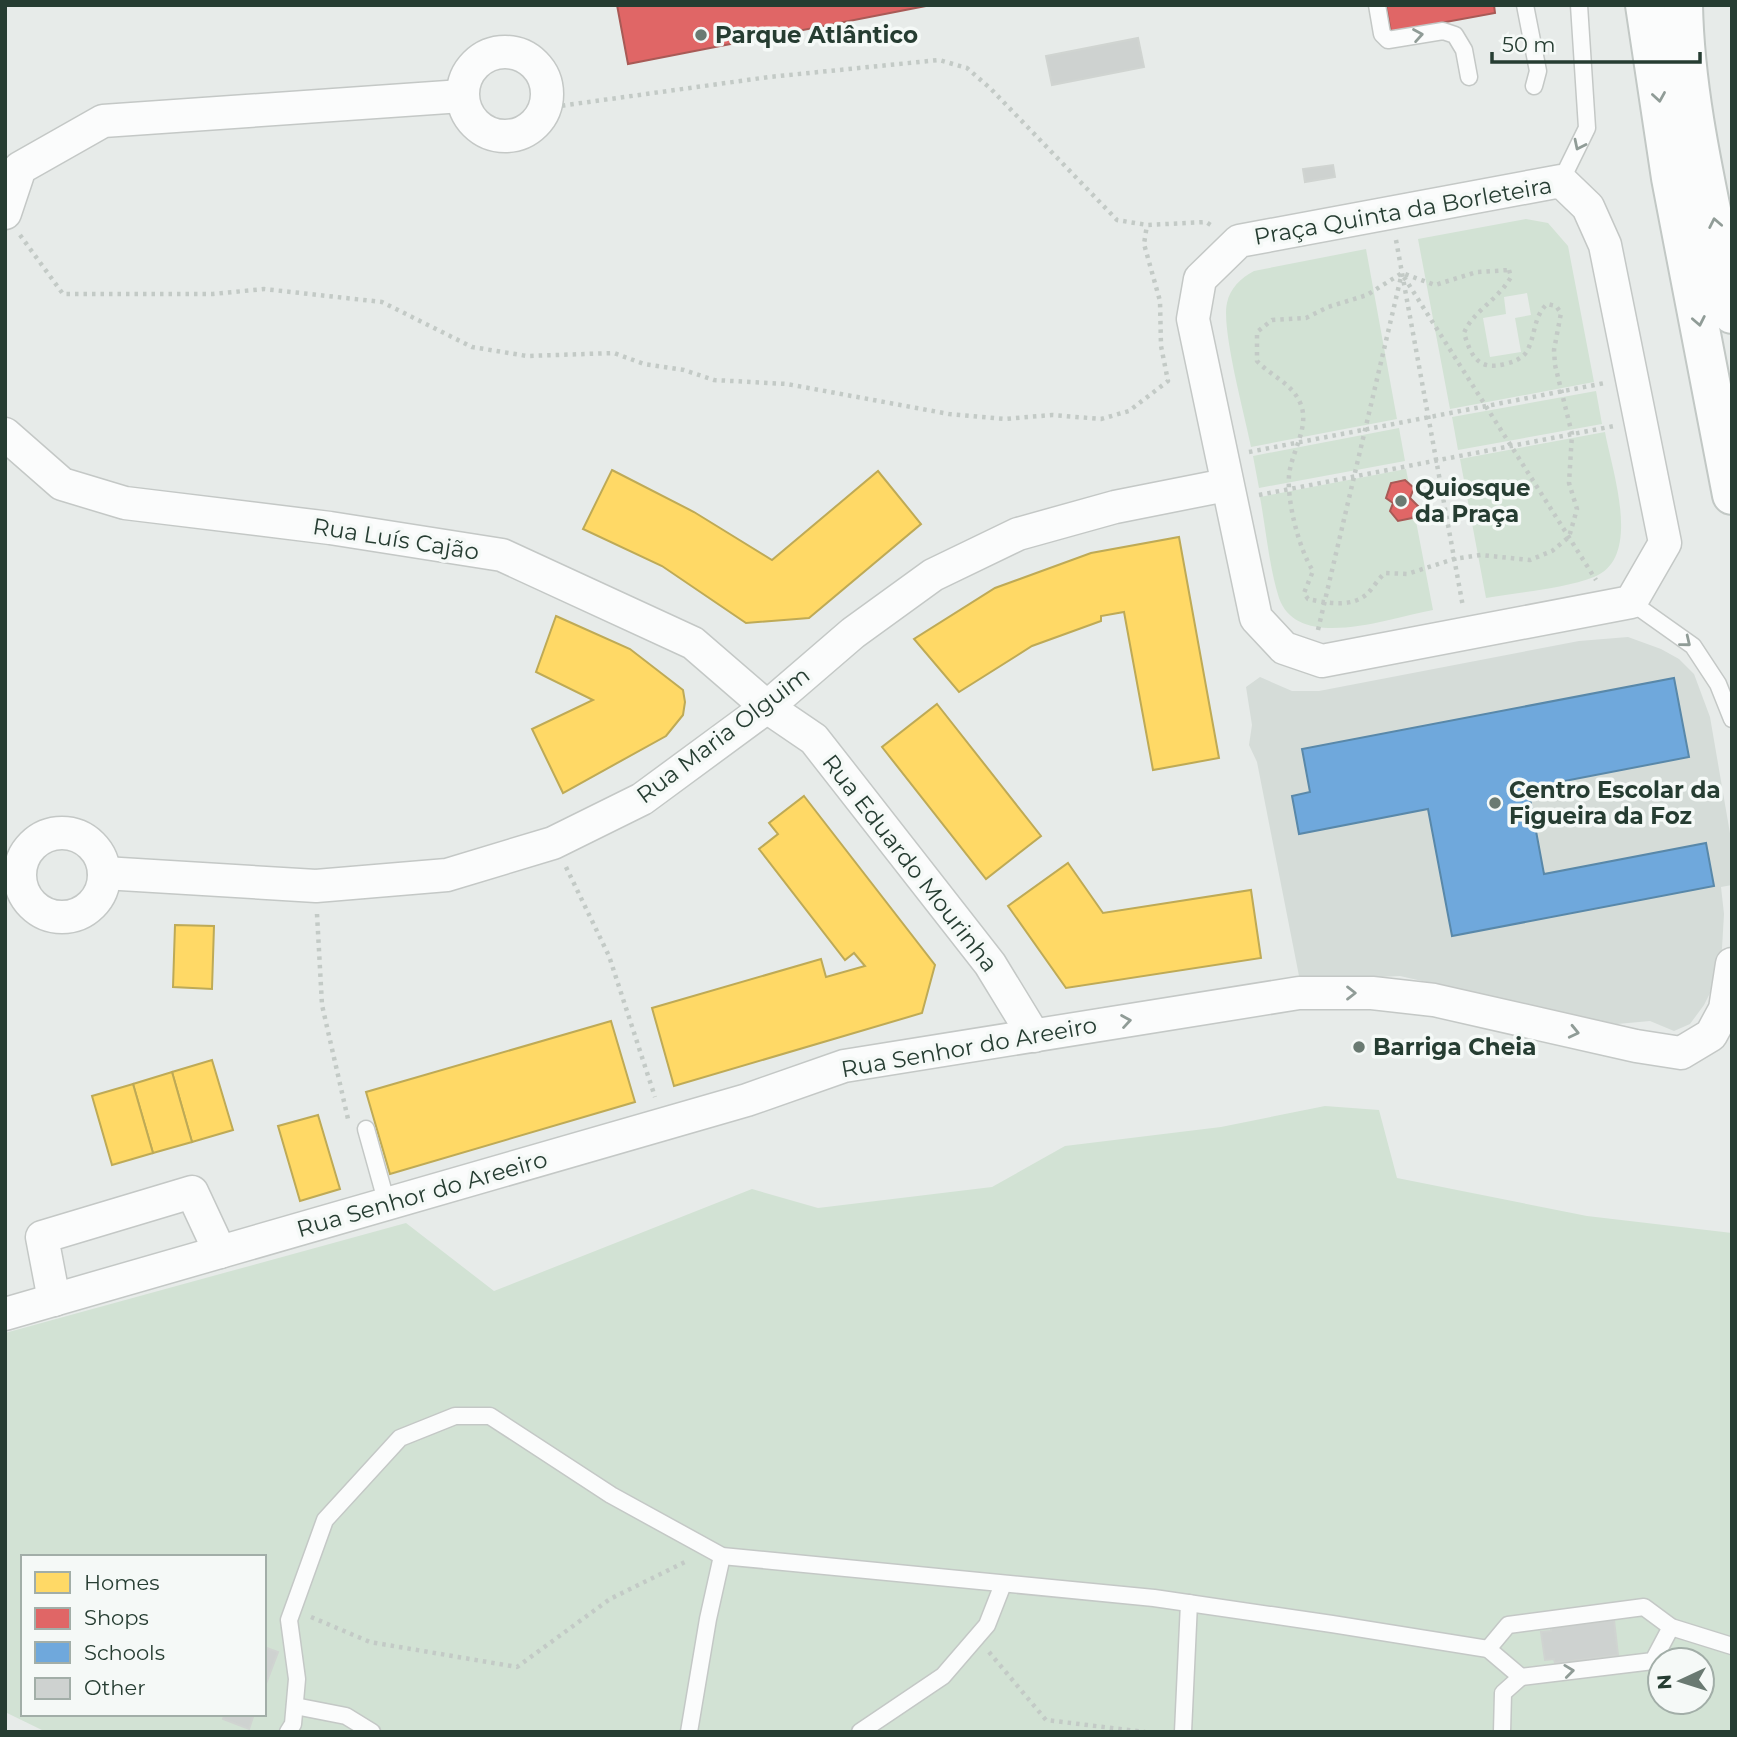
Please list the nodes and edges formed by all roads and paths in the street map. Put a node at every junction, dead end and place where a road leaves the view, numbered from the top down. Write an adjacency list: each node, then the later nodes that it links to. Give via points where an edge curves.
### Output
1 (1377, 5): 6 (lane, one-way to 6, via 1382,34 1388,40 1443,31 1455,35 1464,50)
2 (1525, 5): 7 (lane, via 1538,71)
3 (1580, 5): 10 (lane, one-way to 10, via 1587,128)
4 (1645, 5): 31 (main road, one-way to 31, via 1671,178)
5 (1683, 5): 16 (main road, one-way to 5, via 1694,106)
6 (1469, 77)
7 (1534, 86)
8 (462, 96): 9 (street, via 476,126 507,137 537,123); 9 (street, via 473,65 487,55 520,53 534,62 543,76 548,92); 12 (street, via 103,121 20,168)
9 (545, 108): 13 (path, via 769,77 939,60 967,68 991,89 1117,220)
10 (1561, 181): 11 (street, Praça Quinta da Borleteira); 17 (street, Praça Quinta da Borleteira, via 1588,207 1605,245)
11 (1391, 212): 14 (street, Praça Quinta da Borleteira); 15 (path)
12 (11, 222): 13 (path, via 64,294 213,294 264,289 382,302 472,347 527,356 614,353 714,380 787,384 949,414 1004,419 1052,415 1101,419 1129,411 1168,381 1160,301 1144,244)
13 (1147, 225): 14 (path, via 1206,222)
14 (1239, 242): 29 (street, Praça Quinta da Borleteira, via 1200,279 1193,319)
15 (1402, 273): 18 (path, via 1435,285 1478,272 1509,270 1511,277 1503,290 1469,319 1464,333 1471,356 1483,366 1517,360 1526,352 1539,312 1547,304 1556,306 1561,313 1554,350); 19 (path); 20 (path); 22 (path); 25 (path, via 1367,295 1306,318 1272,320 1257,332 1257,361 1298,398)
16 (1732, 314)
17 (1634, 378): 18 (path); 21 (street, Praça Quinta da Borleteira)
18 (1561, 392): 19 (path); 23 (path)
19 (1486, 406): 20 (path); 26 (path)
20 (1428, 417): 22 (path); 27 (path)
21 (1642, 421): 23 (path); 35 (street, Praça Quinta da Borleteira, via 1665,543)
22 (1365, 429): 25 (path); 28 (path)
23 (1572, 434): 26 (path); 32 (path, via 1569,483 1577,509)
24 (5, 435): 38 (street, Rua Luís Cajão, via 62,484 125,503 502,555 693,643)
25 (1300, 442): 29 (path); 30 (path, via 1289,475)
26 (1510, 445): 27 (path); 32 (path)
27 (1435, 460): 28 (path); 33 (path)
28 (1355, 476): 30 (path); 34 (path)
29 (1226, 481): 30 (path); 37 (street, Praça Quinta da Borleteira, via 1256,618 1284,648); 38 (street, Rua Maria Olguim, via 1018,534 933,575 853,633)
30 (1290, 489): 34 (path, via 1298,537 1313,571 1304,593 1308,599)
31 (1732, 495)
32 (1569, 537): 33 (path, via 1530,560 1481,555); 35 (path)
33 (1454, 559): 34 (path, via 1406,574 1385,573 1367,594 1355,600); 36 (path)
34 (1324, 602): 37 (path)
35 (1622, 604): 37 (street, Praça Quinta da Borleteira, via 1322,661); 39 (lane, one-way to 39, via 1693,646 1718,684)
36 (1463, 607)
37 (1311, 658)
38 (767, 707): 40 (street, Rua Maria Olguim, via 642,799); 45 (street, Rua Eduardo Mourinha, via 814,739 990,964)
39 (1732, 719)
40 (553, 843): 43 (street, Rua Maria Olguim, via 447,875); 46 (path, via 609,956)
41 (104, 873): 42 (street, via 102,890 93,904 80,914 63,918 33,906); 42 (street, via 91,843 60,832 43,836 30,846); 43 (street, Rua Maria Olguim)
42 (12, 877)
43 (316, 886): 47 (path, via 321,1005)
44 (1732, 964): 45 (street, Rua Senhor do Areeiro, one-way to 44, via 1299,993 1372,993 1434,1000 1681,1053 1711,1035 1725,1009)
45 (1034, 1036): 46 (street, Rua Senhor do Areeiro, via 844,1066)
46 (663, 1125): 48 (street, Rua Senhor do Areeiro)
47 (358, 1127): 48 (lane)
48 (387, 1203): 49 (street, Rua Senhor do Areeiro)
49 (220, 1252): 50 (street, Rua Senhor do Areeiro); 50 (street, via 192,1192 111,1215 42,1237)
50 (54, 1300): 51 (street, Rua Senhor do Areeiro)
51 (5, 1314)
52 (716, 1553): 53 (lane); 55 (path, via 610,1599 517,1667 370,1642); 55 (lane, via 611,1495 490,1416 455,1416 400,1438 325,1520); 64 (lane)
53 (1003, 1584): 54 (lane); 57 (lane, via 987,1625)
54 (1189, 1603): 59 (lane); 67 (lane)
55 (293, 1609): 61 (lane, via 289,1620 297,1679)
56 (1671, 1627): 58 (lane); 59 (lane, via 1644,1607 1508,1625); 60 (lane, one-way to 56, via 1653,1661)
57 (977, 1636): 65 (lane, via 943,1676); 66 (path, via 1046,1720)
58 (1732, 1646)
59 (1488, 1648): 60 (lane)
60 (1521, 1677): 68 (lane, via 1503,1693)
61 (295, 1706): 62 (lane); 63 (lane, via 346,1716)
62 (288, 1732)
63 (372, 1732)
64 (689, 1732)
65 (860, 1732)
66 (1145, 1732)
67 (1183, 1732)
68 (1502, 1732)

